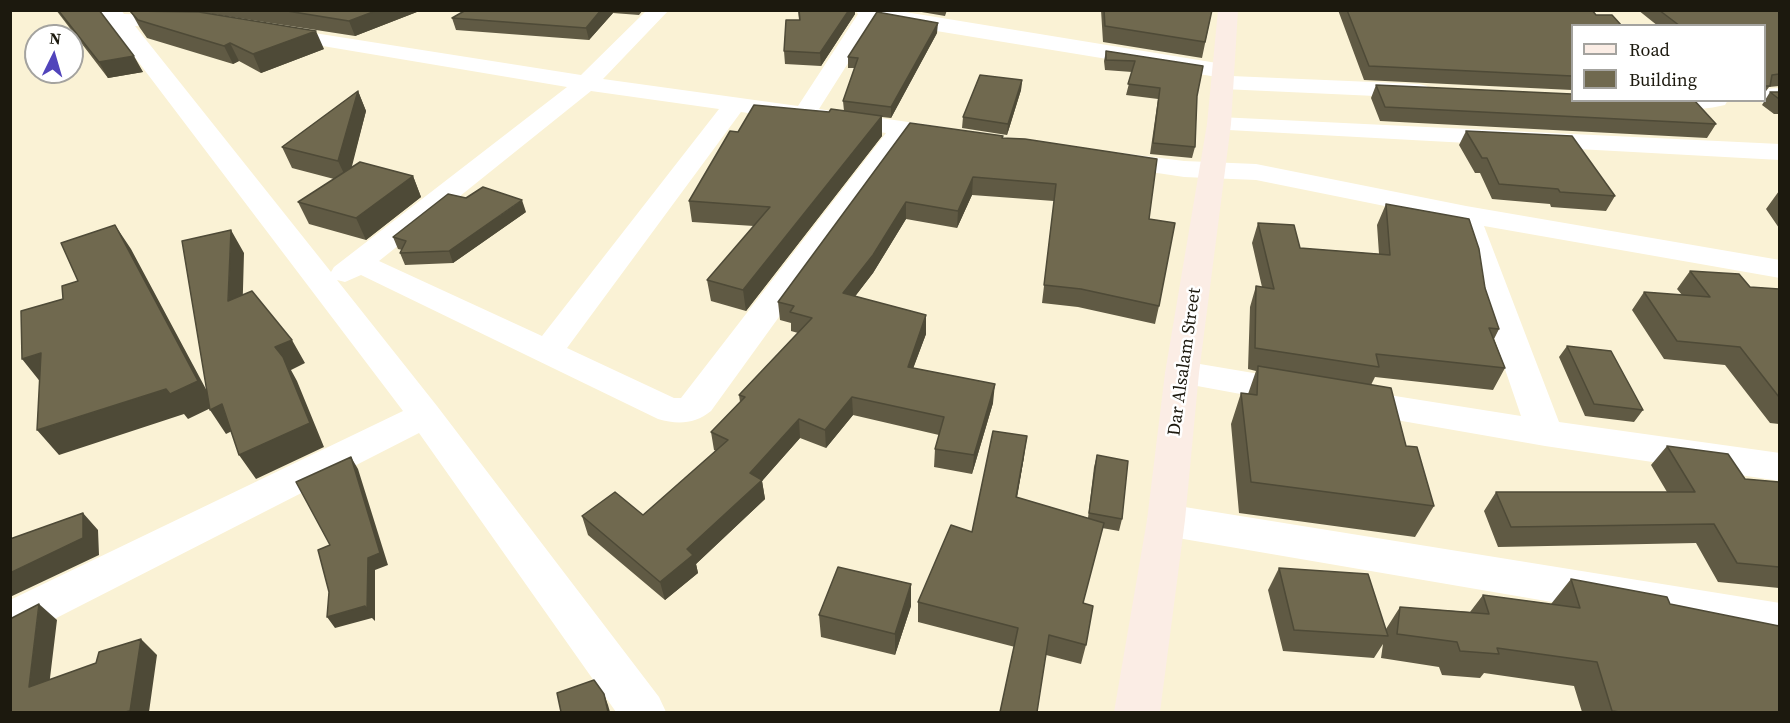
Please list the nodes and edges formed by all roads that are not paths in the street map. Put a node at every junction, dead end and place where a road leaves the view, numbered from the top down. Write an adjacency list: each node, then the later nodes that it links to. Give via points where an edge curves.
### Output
1 (659, 10): 8 (street)
2 (1228, 10): 7 (street, Dar Alsalam Street)
3 (867, 11): 7 (street); 12 (street)
4 (114, 15): 5 (street); 22 (street)
5 (208, 21)
6 (255, 29): 8 (street)
7 (1223, 76): 9 (street); 13 (street, Dar Alsalam Street)
8 (586, 83): 11 (street); 20 (street)
9 (1444, 92)
10 (1704, 102): 16 (street)
11 (736, 103): 12 (street); 23 (street)
12 (805, 113): 14 (street)
13 (1220, 124): 16 (street); 18 (street, Dar Alsalam Street)
14 (903, 128): 15 (street); 23 (street, via 689,410 670,410)
15 (973, 139)
16 (1769, 151)
17 (1092, 157): 18 (street)
18 (1213, 170): 19 (street, via 1256,172); 24 (street, Dar Alsalam Street)
19 (1466, 214): 21 (street); 26 (street)
20 (359, 263): 22 (street); 23 (street)
21 (1779, 269)
22 (326, 286): 25 (street)
23 (546, 353)
24 (1182, 373): 26 (street); 28 (street, Dar Alsalam Street)
25 (425, 415): 29 (street); 31 (street)
26 (1545, 433): 27 (street)
27 (1779, 467)
28 (1166, 520): 30 (street); 32 (street, Dar Alsalam Street)
29 (10, 621)
30 (1779, 622)
31 (643, 712)
32 (1137, 712)

